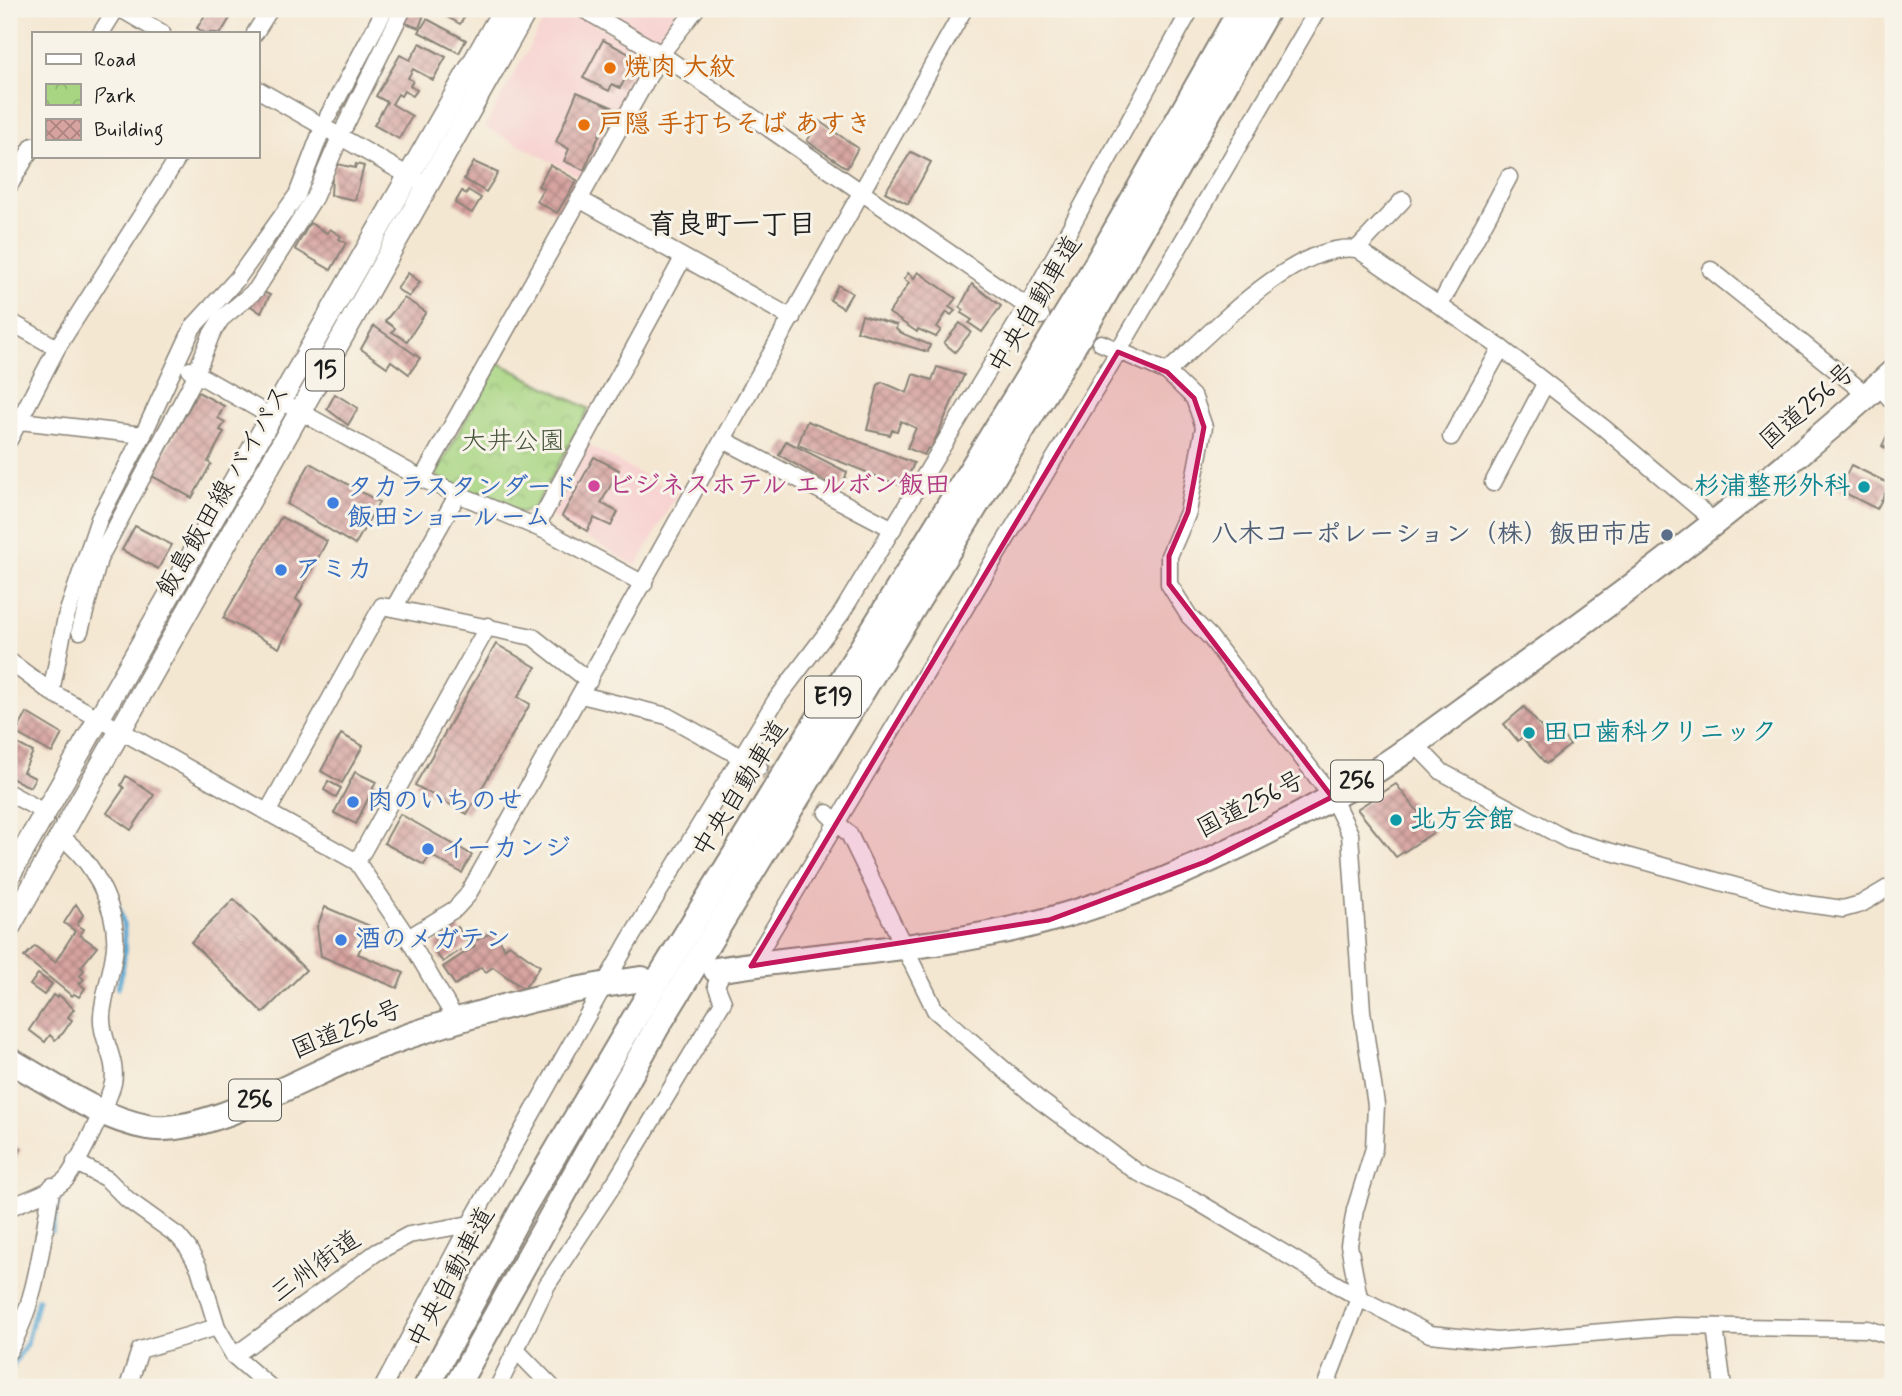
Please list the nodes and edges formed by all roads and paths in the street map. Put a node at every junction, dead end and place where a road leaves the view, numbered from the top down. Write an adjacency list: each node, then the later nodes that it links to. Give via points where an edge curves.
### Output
1 (119, 9): 14 (street); 15 (street)
2 (270, 9): 16 (street)
3 (385, 9): 19 (street)
4 (403, 9): 20 (street)
5 (504, 9): 23 (main road, 飯島飯田線 バイパス / 15)
6 (527, 9): 26 (main road, 飯島飯田線 バイパス / 15)
7 (583, 9): 17 (street)
8 (696, 9): 17 (street)
9 (963, 9): 27 (street)
10 (1191, 9): 34 (street)
11 (1241, 9): 104 (highway, 中央自動車道 / E19, via 1085,284 634,1019)
12 (1268, 9): 105 (highway, 中央自動車道 / E19, via 1084,329 657,1027)
13 (1318, 9): 40 (street)
14 (103, 32)
15 (160, 32)
16 (256, 32)
17 (661, 54): 27 (street); 28 (street)
18 (259, 90): 19 (street)
19 (326, 122): 20 (street); 41 (street, via 297,194 237,279 193,327)
20 (343, 132): 23 (street); 41 (street, via 314,198 256,290 221,319)
21 (32, 148): 25 (street)
22 (178, 158): 38 (street)
23 (408, 175): 26 (street); 45 (main road, 飯島飯田線 バイパス / 15)
24 (1509, 177): 33 (street)
25 (9, 186)
26 (429, 187): 47 (main road, 飯島飯田線 バイパス / 15)
27 (862, 195): 34 (street); 35 (street)
28 (579, 199): 31 (street); 53 (street)
29 (1403, 200): 30 (street)
30 (1357, 249): 33 (street); 42 (street, via 1343,247 1305,260 1232,310)
31 (683, 258): 35 (street); 57 (street)
32 (1711, 270): 44 (street)
33 (1440, 304): 39 (street)
34 (1034, 312): 58 (street)
35 (792, 318): 52 (street)
36 (9, 321): 38 (street)
37 (1101, 344): 40 (street)
38 (57, 348): 48 (street)
39 (1501, 348): 43 (street); 50 (street)
40 (1118, 352): 42 (street); 75 (street)
41 (188, 371): 46 (street); 49 (street); 62 (street, via 99,559)
42 (1167, 372): 72 (street, via 1194,398 1204,428 1188,512 1169,556 1169,584)
43 (1545, 384): 54 (street); 56 (street)
44 (1883, 389): 56 (highway, 国道256号 / 256)
45 (281, 401): 47 (street); 66 (main road, 飯島飯田線 バイパス / 15)
46 (260, 410)
47 (302, 411): 53 (street); 67 (main road, 飯島飯田線 バイパス / 15)
48 (15, 420): 49 (street); 51 (street)
49 (143, 435): 65 (street, via 99,519 66,617)
50 (1451, 436)
51 (9, 440)
52 (724, 440): 58 (street); 59 (street)
53 (422, 479): 55 (street)
54 (1493, 483)
55 (458, 494): 57 (street); 60 (street)
56 (1714, 522): 68 (highway, 国道256号 / 256, via 1573,631)
57 (537, 526): 59 (street)
58 (893, 529): 69 (street, via 841,614 776,699)
59 (644, 584): 64 (street)
60 (394, 608): 61 (street); 74 (street, via 382,606)
61 (488, 626): 64 (street, via 533,637); 77 (street)
62 (80, 631)
63 (9, 661): 65 (street)
64 (585, 688): 69 (street, via 667,716); 81 (street, via 467,896)
65 (51, 692): 66 (street)
66 (99, 719): 67 (street); 78 (main road, 飯島飯田線 バイパス / 15)
67 (119, 729): 74 (street); 76 (main road, 飯島飯田線 バイパス / 15)
68 (1414, 743): 72 (highway, 国道256号 / 256); 79 (street, via 1441,772 1568,840 1793,902 1843,909)
69 (741, 755): 70 (street); 86 (street)
70 (759, 767)
71 (9, 793): 73 (street)
72 (1332, 797): 82 (highway, 国道256号 / 256, via 1205,862 1104,903 1004,930); 94 (street, via 1350,834 1362,1011 1376,1105 1374,1148 1349,1245)
73 (35, 807)
74 (268, 811): 77 (street)
75 (832, 818): 82 (street, via 849,834); 83 (street)
76 (61, 837): 80 (main road, 飯島飯田線 バイパス / 15); 89 (street, via 78,849 114,924 114,955 102,1016 113,1083)
77 (357, 862): 81 (street)
78 (9, 876)
79 (1893, 885)
80 (9, 928)
81 (408, 938): 87 (street)
82 (902, 946): 83 (highway, 国道256号 / 256); 94 (street, via 935,1010 1038,1099 1137,1172 1193,1199)
83 (751, 965): 84 (highway, 国道256号 / 256)
84 (720, 970): 99 (street, via 716,985 723,1002 547,1286)
85 (642, 979): 86 (highway, 国道256号 / 256)
86 (605, 984): 87 (highway, 国道256号 / 256); 93 (street)
87 (456, 1020): 89 (highway, 国道256号 / 256, via 373,1049 195,1124 147,1127)
88 (9, 1060): 89 (highway, 国道256号 / 256)
89 (101, 1111): 90 (street)
90 (75, 1162): 91 (street, via 65,1179); 95 (street, via 107,1179 178,1236 199,1268)
91 (52, 1186): 92 (street); 98 (street, via 33,1288)
92 (9, 1208)
93 (470, 1224): 100 (street, 三州街道, via 409,1235 377,1252); 103 (street)
94 (1359, 1298): 96 (street, via 1430,1334 1497,1341 1674,1326); 108 (street)
95 (217, 1327): 100 (street); 101 (street, via 140,1350)
96 (1715, 1327): 97 (street, via 1868,1329); 109 (street)
97 (1893, 1337)
98 (9, 1350)
99 (516, 1350): 106 (street); 107 (street)
100 (234, 1356): 102 (street)
101 (128, 1387)
102 (270, 1387)
103 (383, 1387)
104 (426, 1387)
105 (456, 1387)
106 (498, 1387)
107 (552, 1387)
108 (1325, 1387)
109 (1723, 1387)

